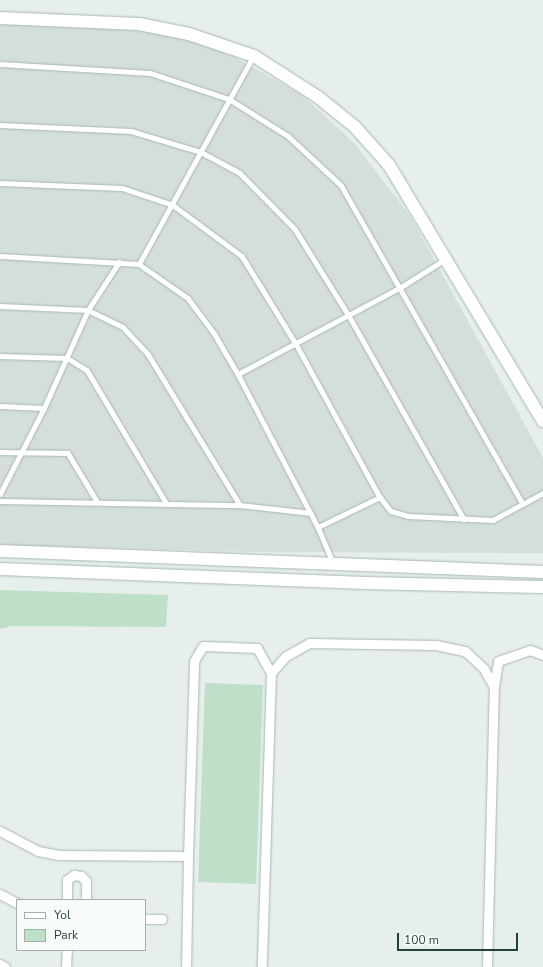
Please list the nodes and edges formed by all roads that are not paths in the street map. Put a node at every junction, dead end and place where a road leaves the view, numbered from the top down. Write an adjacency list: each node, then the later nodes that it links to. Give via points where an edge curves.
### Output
1 (0, 18): 2 (street, via 139,24 189,34)
2 (254, 56): 4 (lane); 10 (street, via 312,92 355,127 389,165)
3 (0, 64): 4 (lane, via 150,73)
4 (229, 98): 6 (lane); 13 (lane, via 288,136 341,185)
5 (0, 125): 6 (lane, via 130,131)
6 (201, 152): 8 (lane); 16 (lane, via 240,173 295,229)
7 (0, 183): 8 (lane, via 122,188)
8 (173, 205): 12 (lane); 17 (lane, via 242,256)
9 (0, 256): 11 (lane)
10 (446, 259): 13 (lane); 23 (street)
11 (119, 262): 12 (lane); 15 (lane)
12 (139, 264): 20 (lane, via 188,298 214,333)
13 (401, 287): 16 (lane); 31 (lane)
14 (0, 306): 15 (lane)
15 (88, 310): 19 (lane); 33 (lane, via 123,327 148,354)
16 (348, 314): 17 (lane); 35 (lane)
17 (295, 342): 20 (lane); 28 (lane)
18 (0, 356): 19 (lane)
19 (67, 358): 22 (lane); 32 (lane, via 88,370)
20 (238, 374): 34 (lane)
21 (0, 406): 22 (lane)
22 (44, 408): 25 (lane)
23 (543, 421)
24 (0, 452): 25 (lane)
25 (20, 452): 27 (lane); 30 (lane, via 68,453)
26 (543, 493): 31 (lane)
27 (0, 494)
28 (380, 497): 35 (lane, via 391,511 408,516); 36 (lane)
29 (0, 501): 30 (lane)
30 (98, 501): 32 (lane)
31 (522, 502): 35 (lane, via 493,520)
32 (167, 504): 33 (lane)
33 (240, 505): 34 (lane)
34 (311, 513): 36 (lane)
35 (464, 519)
36 (318, 527): 38 (lane)
37 (0, 551): 38 (street)
38 (333, 563): 40 (street)
39 (0, 568): 41 (street, via 365,583)
40 (543, 572)
41 (512, 586): 42 (street); 43 (street)
42 (543, 587)
43 (543, 592)
44 (543, 655): 46 (street, via 530,650 498,661)
45 (271, 673): 46 (street, via 286,656 309,643 436,644 465,651 484,669); 48 (street, via 257,648 203,646 194,661); 60 (street)
46 (494, 686): 61 (street)
47 (0, 831): 48 (street, via 38,851 59,856)
48 (188, 856): 59 (street)
49 (0, 894): 52 (street)
50 (67, 899): 51 (street, via 67,880 74,875 81,876 86,881)
51 (86, 899)
52 (16, 902)
53 (146, 919): 54 (street)
54 (162, 919)
55 (67, 951): 58 (street)
56 (0, 964): 57 (street)
57 (6, 967)
58 (66, 967)
59 (186, 967)
60 (262, 967)
61 (487, 967)

